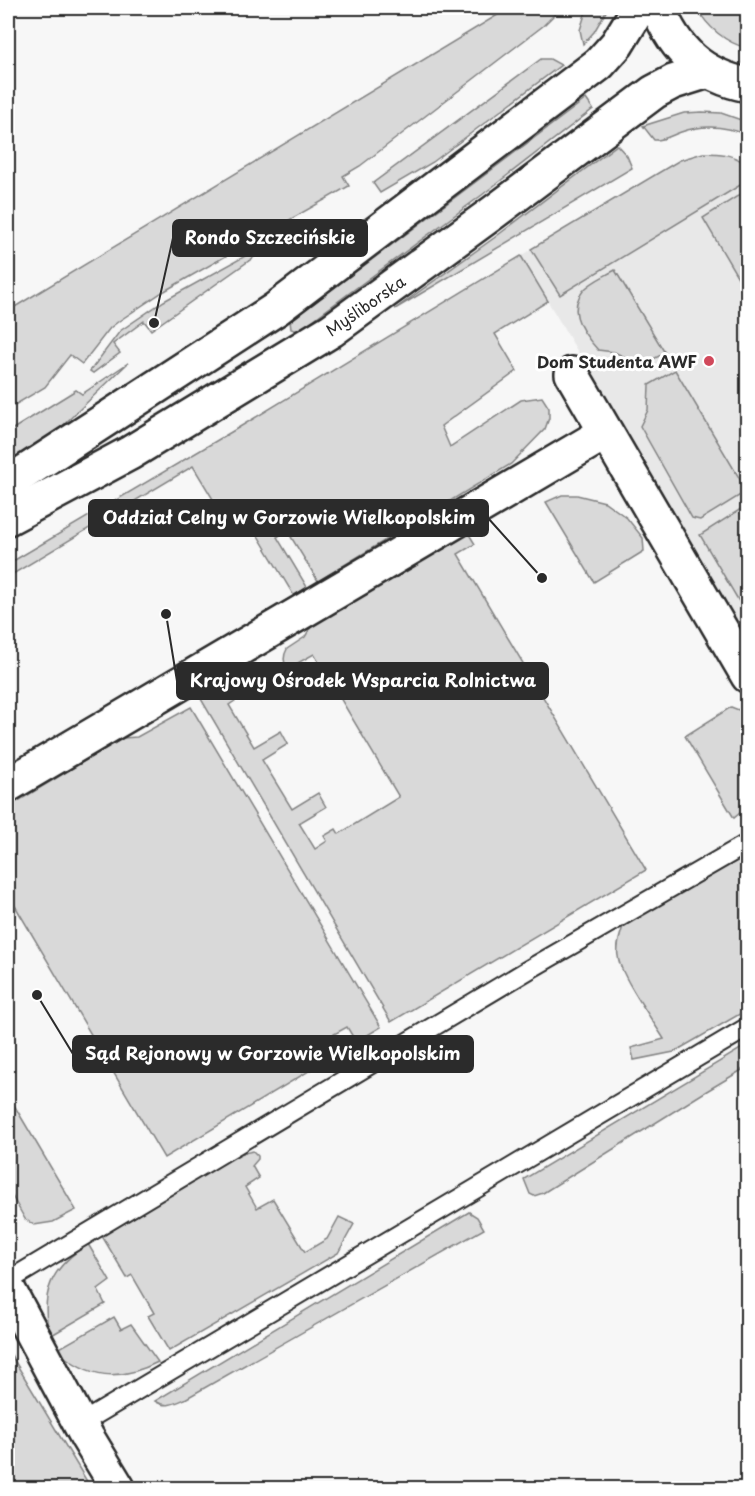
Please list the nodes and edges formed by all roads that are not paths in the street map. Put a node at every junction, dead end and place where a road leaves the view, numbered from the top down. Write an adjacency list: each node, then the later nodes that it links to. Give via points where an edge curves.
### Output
1 (639, 8): 7 (main road, via 617,44 599,64 276,309)
2 (658, 8): 3 (main road, via 676,44)
3 (708, 71): 4 (main road); 8 (main road, Myśliborska, via 654,92 332,330 130,453)
4 (747, 85)
5 (572, 374): 6 (main road)
6 (605, 433): 9 (main road); 10 (main road)
7 (8, 483)
8 (8, 518)
9 (747, 676)
10 (8, 785)
11 (747, 843): 13 (lane)
12 (747, 1027): 15 (lane)
13 (8, 1281)
14 (8, 1289): 15 (main road)
15 (80, 1424): 16 (main road)
16 (118, 1488)

